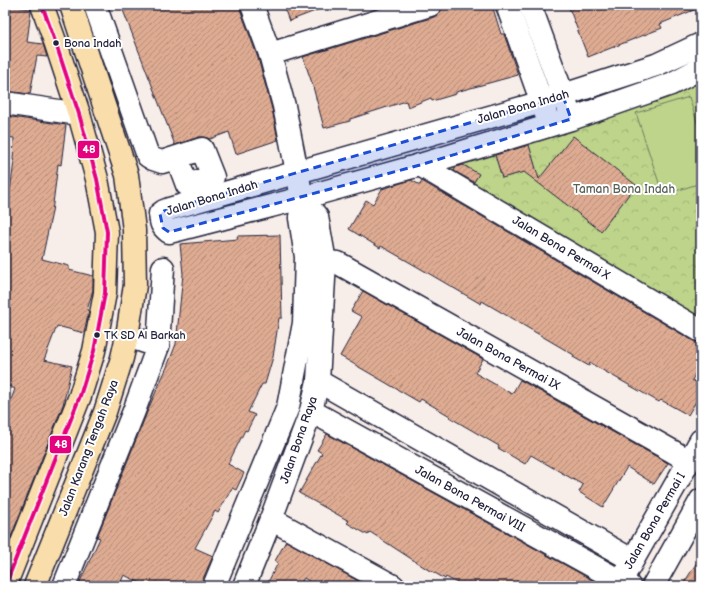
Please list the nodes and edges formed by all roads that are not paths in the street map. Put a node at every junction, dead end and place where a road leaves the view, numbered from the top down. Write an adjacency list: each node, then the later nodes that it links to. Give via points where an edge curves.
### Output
1 (42, 5): 11 (main road)
2 (71, 5): 10 (main road, Jalan Karang Tengah Raya)
3 (95, 5): 9 (street)
4 (252, 5): 13 (street, Jalan Bona Raya)
5 (430, 5): 8 (street)
6 (507, 5): 16 (street)
7 (530, 5): 15 (street)
8 (376, 13): 13 (street)
9 (102, 27): 10 (street); 21 (street, via 148,156 162,162)
10 (82, 35): 11 (street); 28 (main road, Jalan Karang Tengah Raya, via 126,175 134,230 135,277)
11 (56, 44): 18 (main road)
12 (701, 44): 15 (street, Jalan Bona Indah, via 656,66)
13 (270, 54): 23 (street, Jalan Bona Raya, via 284,106)
14 (701, 68): 19 (street, Jalan Bona Indah, via 670,84)
15 (563, 96): 16 (street, Jalan Bona Indah); 19 (street)
16 (542, 102): 20 (street); 23 (street, Jalan Bona Indah)
17 (5, 103): 18 (street)
18 (79, 114): 38 (main road, via 97,179 107,232 105,293 94,351 80,396)
19 (571, 119): 20 (street, Jalan Bona Indah)
20 (550, 126): 22 (street, Jalan Bona Indah)
21 (177, 158)
22 (420, 165): 24 (street, Jalan Bona Indah); 27 (street, Jalan Bona Permai X)
23 (296, 172): 24 (street, Jalan Bona Raya); 24 (street, Jalan Bona Indah, via 170,208 160,214 161,222 163,228 169,232)
24 (302, 198): 25 (street, Jalan Bona Raya, via 317,217); 41 (street, Jalan Bona Raya, via 300,218 306,257 304,323 288,407)
25 (325, 262): 30 (street, Jalan Bona Raya); 33 (street, Jalan Bona Permai IX, via 338,263)
26 (163, 268): 29 (street)
27 (701, 331)
28 (127, 336): 29 (street); 39 (main road, Jalan Karang Tengah Raya, via 105,412)
29 (158, 346): 40 (street)
30 (318, 381): 31 (street, Jalan Bona Raya); 36 (street)
31 (311, 411): 35 (street, Jalan Bona Raya); 37 (street, Jalan Bona Permai VIII)
32 (701, 440): 33 (street, Jalan Bona Permai I)
33 (689, 461): 36 (street, Jalan Bona Permai I)
34 (701, 500): 44 (street)
35 (271, 519): 42 (street, Jalan Bona Raya); 43 (street)
36 (632, 560): 37 (street, Jalan Bona Permai I)
37 (625, 583)
38 (5, 586)
39 (35, 586)
40 (64, 586)
41 (214, 586)
42 (244, 586)
43 (393, 586)
44 (652, 586)

